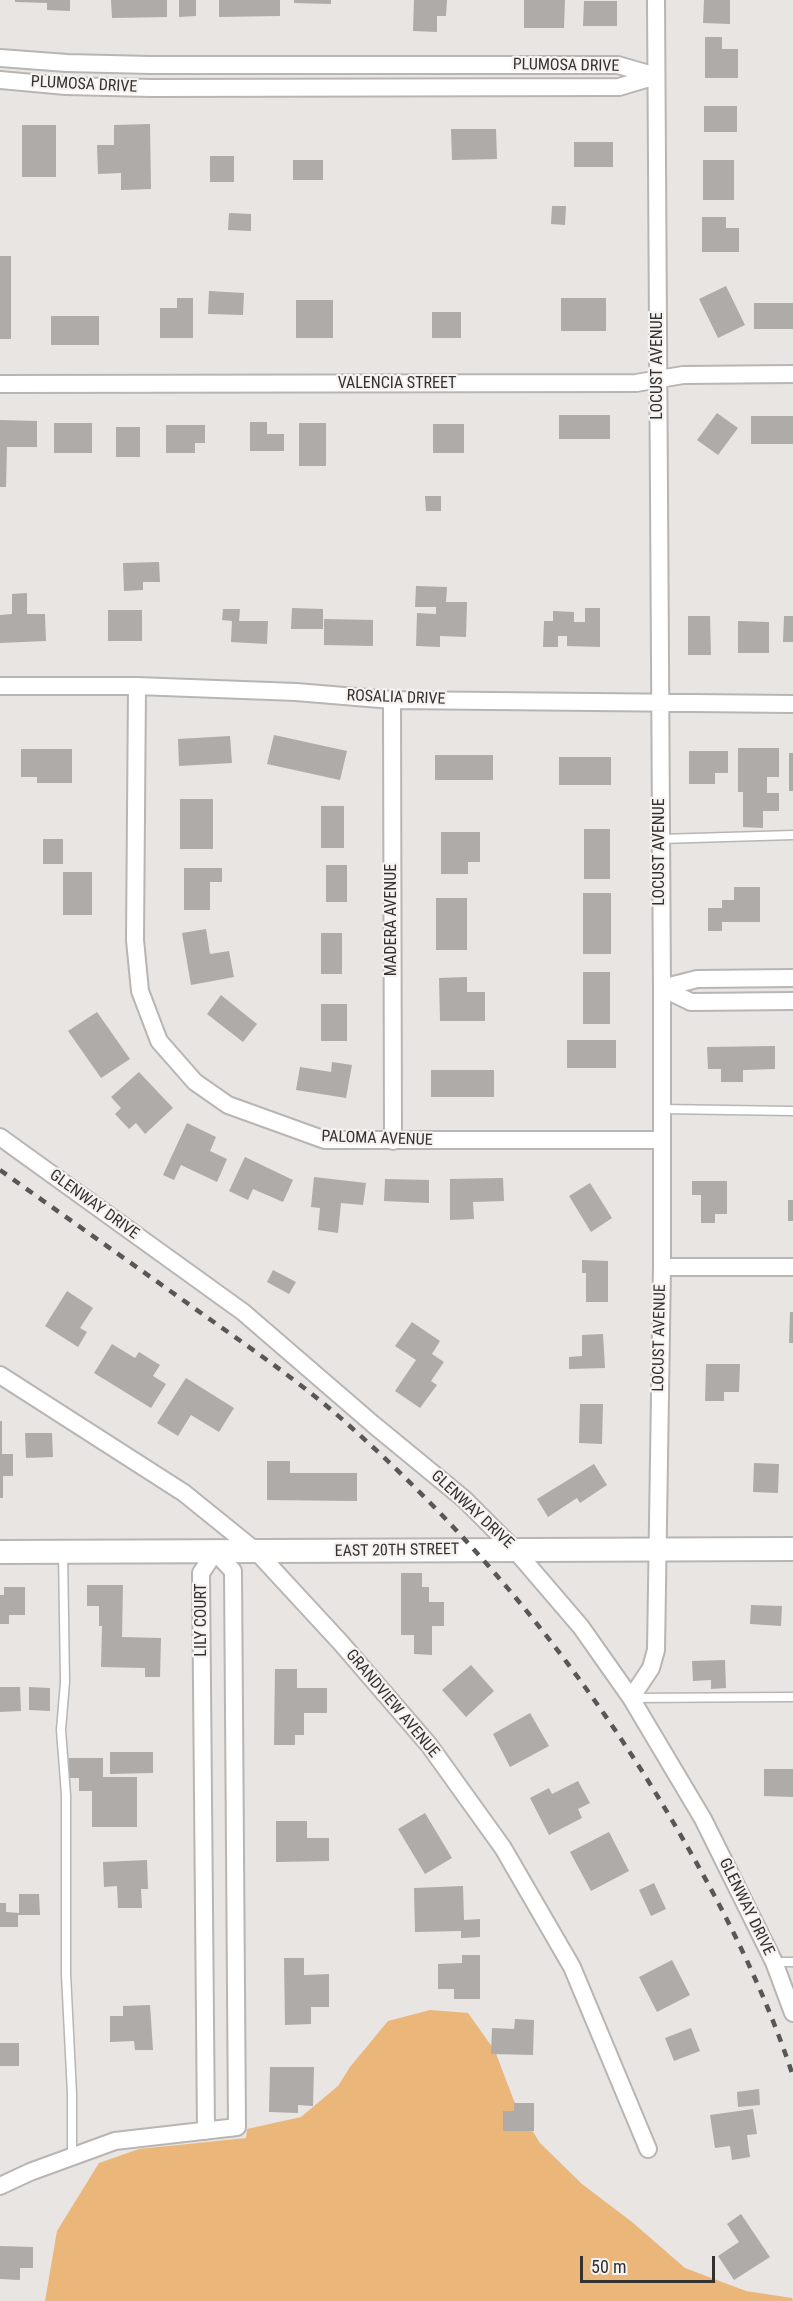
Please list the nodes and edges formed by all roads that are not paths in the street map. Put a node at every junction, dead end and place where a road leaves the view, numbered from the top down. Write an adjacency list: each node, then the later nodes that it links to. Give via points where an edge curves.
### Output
1 (656, 0): 4 (street, LOCUST AVENUE)
2 (0, 58): 3 (street, PLUMOSA DRIVE)
3 (238, 65): 4 (street, PLUMOSA DRIVE, via 618,65); 6 (street)
4 (656, 76): 6 (street, PLUMOSA DRIVE, via 619,87); 8 (street, LOCUST AVENUE)
5 (0, 80): 6 (street, PLUMOSA DRIVE, via 98,87)
6 (239, 88)
7 (793, 374): 8 (street, VALENCIA STREET, via 683,375)
8 (658, 379): 9 (street, VALENCIA STREET, via 636,383); 13 (street, LOCUST AVENUE)
9 (0, 384)
10 (0, 686): 11 (street, ROSALIA DRIVE)
11 (137, 686): 12 (street, ROSALIA DRIVE); 24 (street, PALOMA AVENUE, via 135,940 140,991 159,1041 195,1082 228,1106 325,1140)
12 (392, 700): 13 (street, ROSALIA DRIVE); 24 (street, MADERA AVENUE)
13 (660, 702): 14 (street, ROSALIA DRIVE); 16 (street, LOCUST AVENUE)
14 (793, 704)
15 (793, 835): 16 (lane)
16 (660, 839): 18 (street, LOCUST AVENUE)
17 (793, 978): 18 (street, via 697,979)
18 (662, 988): 19 (street, via 691,1002); 20 (street, LOCUST AVENUE)
19 (793, 1001)
20 (661, 1109): 21 (lane); 23 (street, LOCUST AVENUE)
21 (793, 1111)
22 (0, 1137): 29 (street, GLENWAY DRIVE, via 243,1312 464,1499)
23 (661, 1140): 24 (street, PALOMA AVENUE); 26 (street, LOCUST AVENUE)
24 (393, 1141)
25 (793, 1267): 26 (street)
26 (662, 1268): 30 (street, LOCUST AVENUE)
27 (0, 1375): 34 (street, GRANDVIEW AVENUE, via 184,1493)
28 (793, 1549): 30 (street, EAST 20TH STREET)
29 (515, 1550): 30 (street, EAST 20TH STREET); 34 (street, EAST 20TH STREET); 36 (street, GLENWAY DRIVE, via 581,1628)
30 (657, 1550): 36 (street, LOCUST AVENUE, via 656,1650 651,1668)
31 (0, 1552): 32 (street, EAST 20TH STREET)
32 (63, 1552): 33 (street, EAST 20TH STREET); 42 (lane, via 65,1682 61,1730 66,1795)
33 (215, 1552): 34 (street, EAST 20TH STREET); 40 (street, LILY COURT, via 201,1573); 40 (street, LILY COURT, via 232,1571 237,2127)
34 (257, 1552): 41 (street, GRANDVIEW AVENUE, via 429,1745 503,1848 572,1967)
35 (793, 1696): 36 (lane)
36 (631, 1698): 37 (street, GLENWAY DRIVE, via 703,1819)
37 (774, 1962): 38 (lane); 39 (street, GLENWAY DRIVE)
38 (793, 1962)
39 (793, 2013)
40 (206, 2131): 42 (street, via 115,2141)
41 (648, 2149)
42 (72, 2157): 43 (street)
43 (0, 2186)

